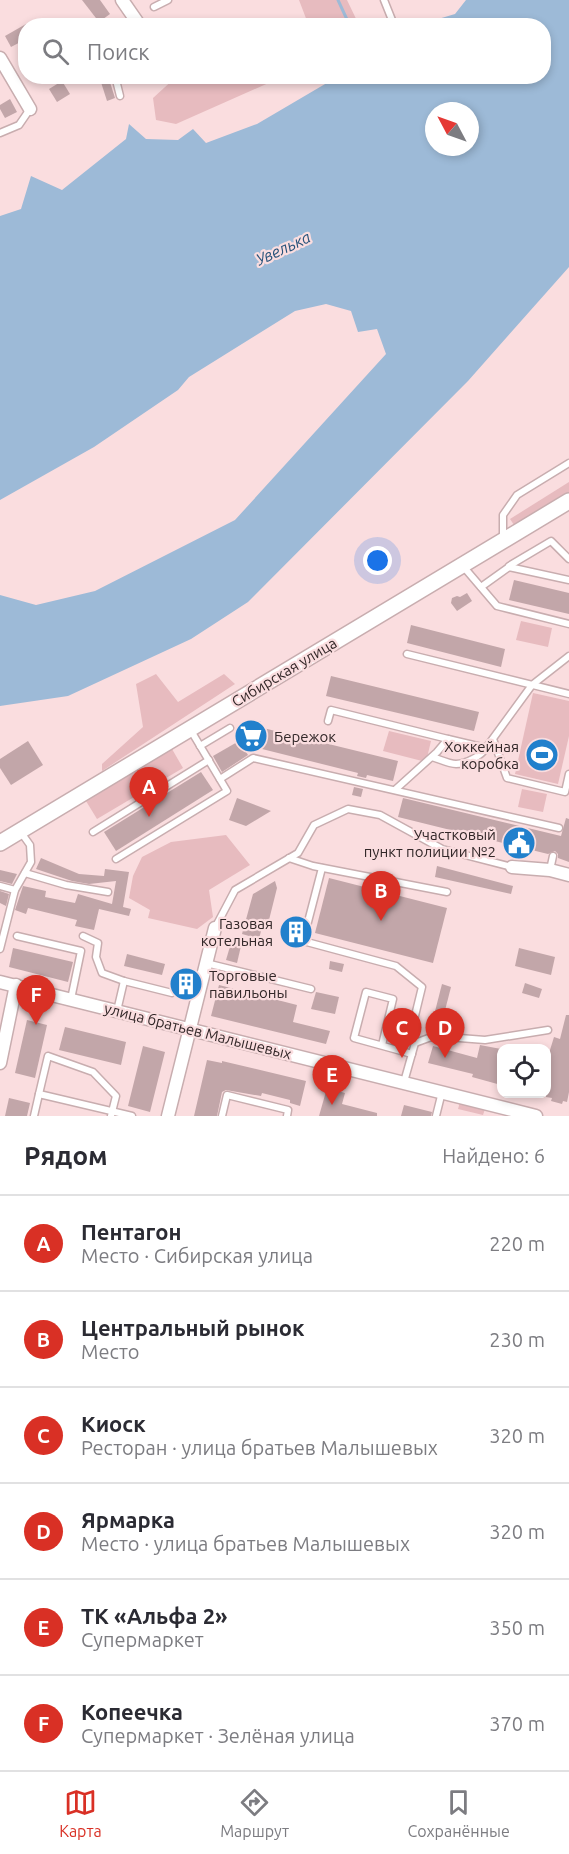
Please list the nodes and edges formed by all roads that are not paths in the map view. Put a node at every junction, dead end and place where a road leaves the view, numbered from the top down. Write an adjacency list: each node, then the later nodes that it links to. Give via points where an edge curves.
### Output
1 (122, 0): 5 (street)
2 (168, 0): 4 (lane)
3 (384, 0): 6 (lane)
4 (154, 7)
5 (134, 18)
6 (391, 18)
7 (0, 58): 10 (street)
8 (117, 84): 9 (lane)
9 (120, 96)
10 (30, 109): 11 (lane, via 19,125)
11 (0, 133)
12 (569, 463): 14 (lane, via 517,495 503,515)
13 (569, 501): 14 (street, Сибирская улица)
14 (503, 540): 16 (street, Сибирская улица)
15 (569, 559): 17 (lane, via 551,541)
16 (462, 565): 19 (lane); 26 (street, Сибирская улица)
17 (509, 567): 18 (lane); 19 (lane)
18 (569, 580)
19 (481, 587): 20 (lane, via 497,606)
20 (569, 624)
21 (407, 654): 23 (lane)
22 (569, 658): 23 (lane)
23 (532, 685): 24 (lane); 29 (lane)
24 (569, 694)
25 (328, 721): 28 (lane, via 331,710)
26 (190, 728): 30 (lane); 38 (street, Сибирская улица)
27 (230, 728): 30 (lane)
28 (448, 739): 31 (lane); 32 (lane)
29 (493, 739): 31 (lane); 34 (lane, via 507,778 565,792)
30 (200, 746): 33 (lane)
31 (486, 748): 32 (lane, via 472,759 456,764)
32 (432, 757): 36 (lane)
33 (209, 760): 35 (lane); 39 (lane)
34 (569, 774)
35 (220, 779): 36 (lane, via 253,758); 43 (lane, via 227,791)
36 (396, 789): 37 (lane)
37 (559, 828)
38 (20, 831): 40 (street, Сибирская улица); 47 (lane, via 30,845 31,862)
39 (93, 832)
40 (0, 843)
41 (554, 856): 46 (lane)
42 (289, 858): 44 (lane, via 298,853 314,825 348,809 380,814 442,849); 45 (lane); 54 (lane, via 235,890)
43 (116, 860)
44 (512, 867): 46 (street)
45 (322, 868): 52 (lane); 68 (lane, via 303,941 396,966 422,987 413,1024)
46 (550, 870): 48 (street)
47 (25, 873): 50 (lane); 51 (lane)
48 (569, 875)
49 (0, 886): 50 (lane)
50 (15, 890): 53 (lane)
51 (108, 892)
52 (447, 892)
53 (3, 921): 57 (lane)
54 (215, 928): 58 (street)
55 (17, 936): 64 (lane, via 81,951)
56 (83, 936): 59 (lane, via 98,943 96,957 102,973)
57 (0, 949)
58 (206, 963): 62 (lane); 66 (street)
59 (124, 981): 63 (lane); 65 (lane)
60 (0, 982): 61 (street, улица братьев Малышевых)
61 (16, 986): 64 (street, улица братьев Малышевых); 71 (street)
62 (311, 989)
63 (172, 993)
64 (71, 999): 65 (street, улица братьев Малышевых)
65 (117, 1011): 66 (street, улица братьев Малышевых)
66 (189, 1030): 72 (street, улица братьев Малышевых); 78 (street)
67 (548, 1030): 68 (lane, via 485,1040 434,1036)
68 (415, 1043): 70 (lane)
69 (382, 1046): 69 (lane, via 354,1038 366,992 393,999); 70 (lane)
70 (412, 1054): 72 (lane)
71 (0, 1064)
72 (404, 1082): 73 (street, улица братьев Малышевых)
73 (442, 1092): 81 (lane); 82 (street, улица братьев Малышевых)
74 (39, 1094): 75 (lane); 75 (lane, via 48,1056 93,1072 116,1096); 76 (lane)
75 (112, 1114): 77 (lane)
76 (34, 1116)
77 (132, 1116)
78 (168, 1116)
79 (222, 1116): 80 (lane, via 228,1095 288,1110)
80 (287, 1116)
81 (436, 1116)
82 (536, 1116)

